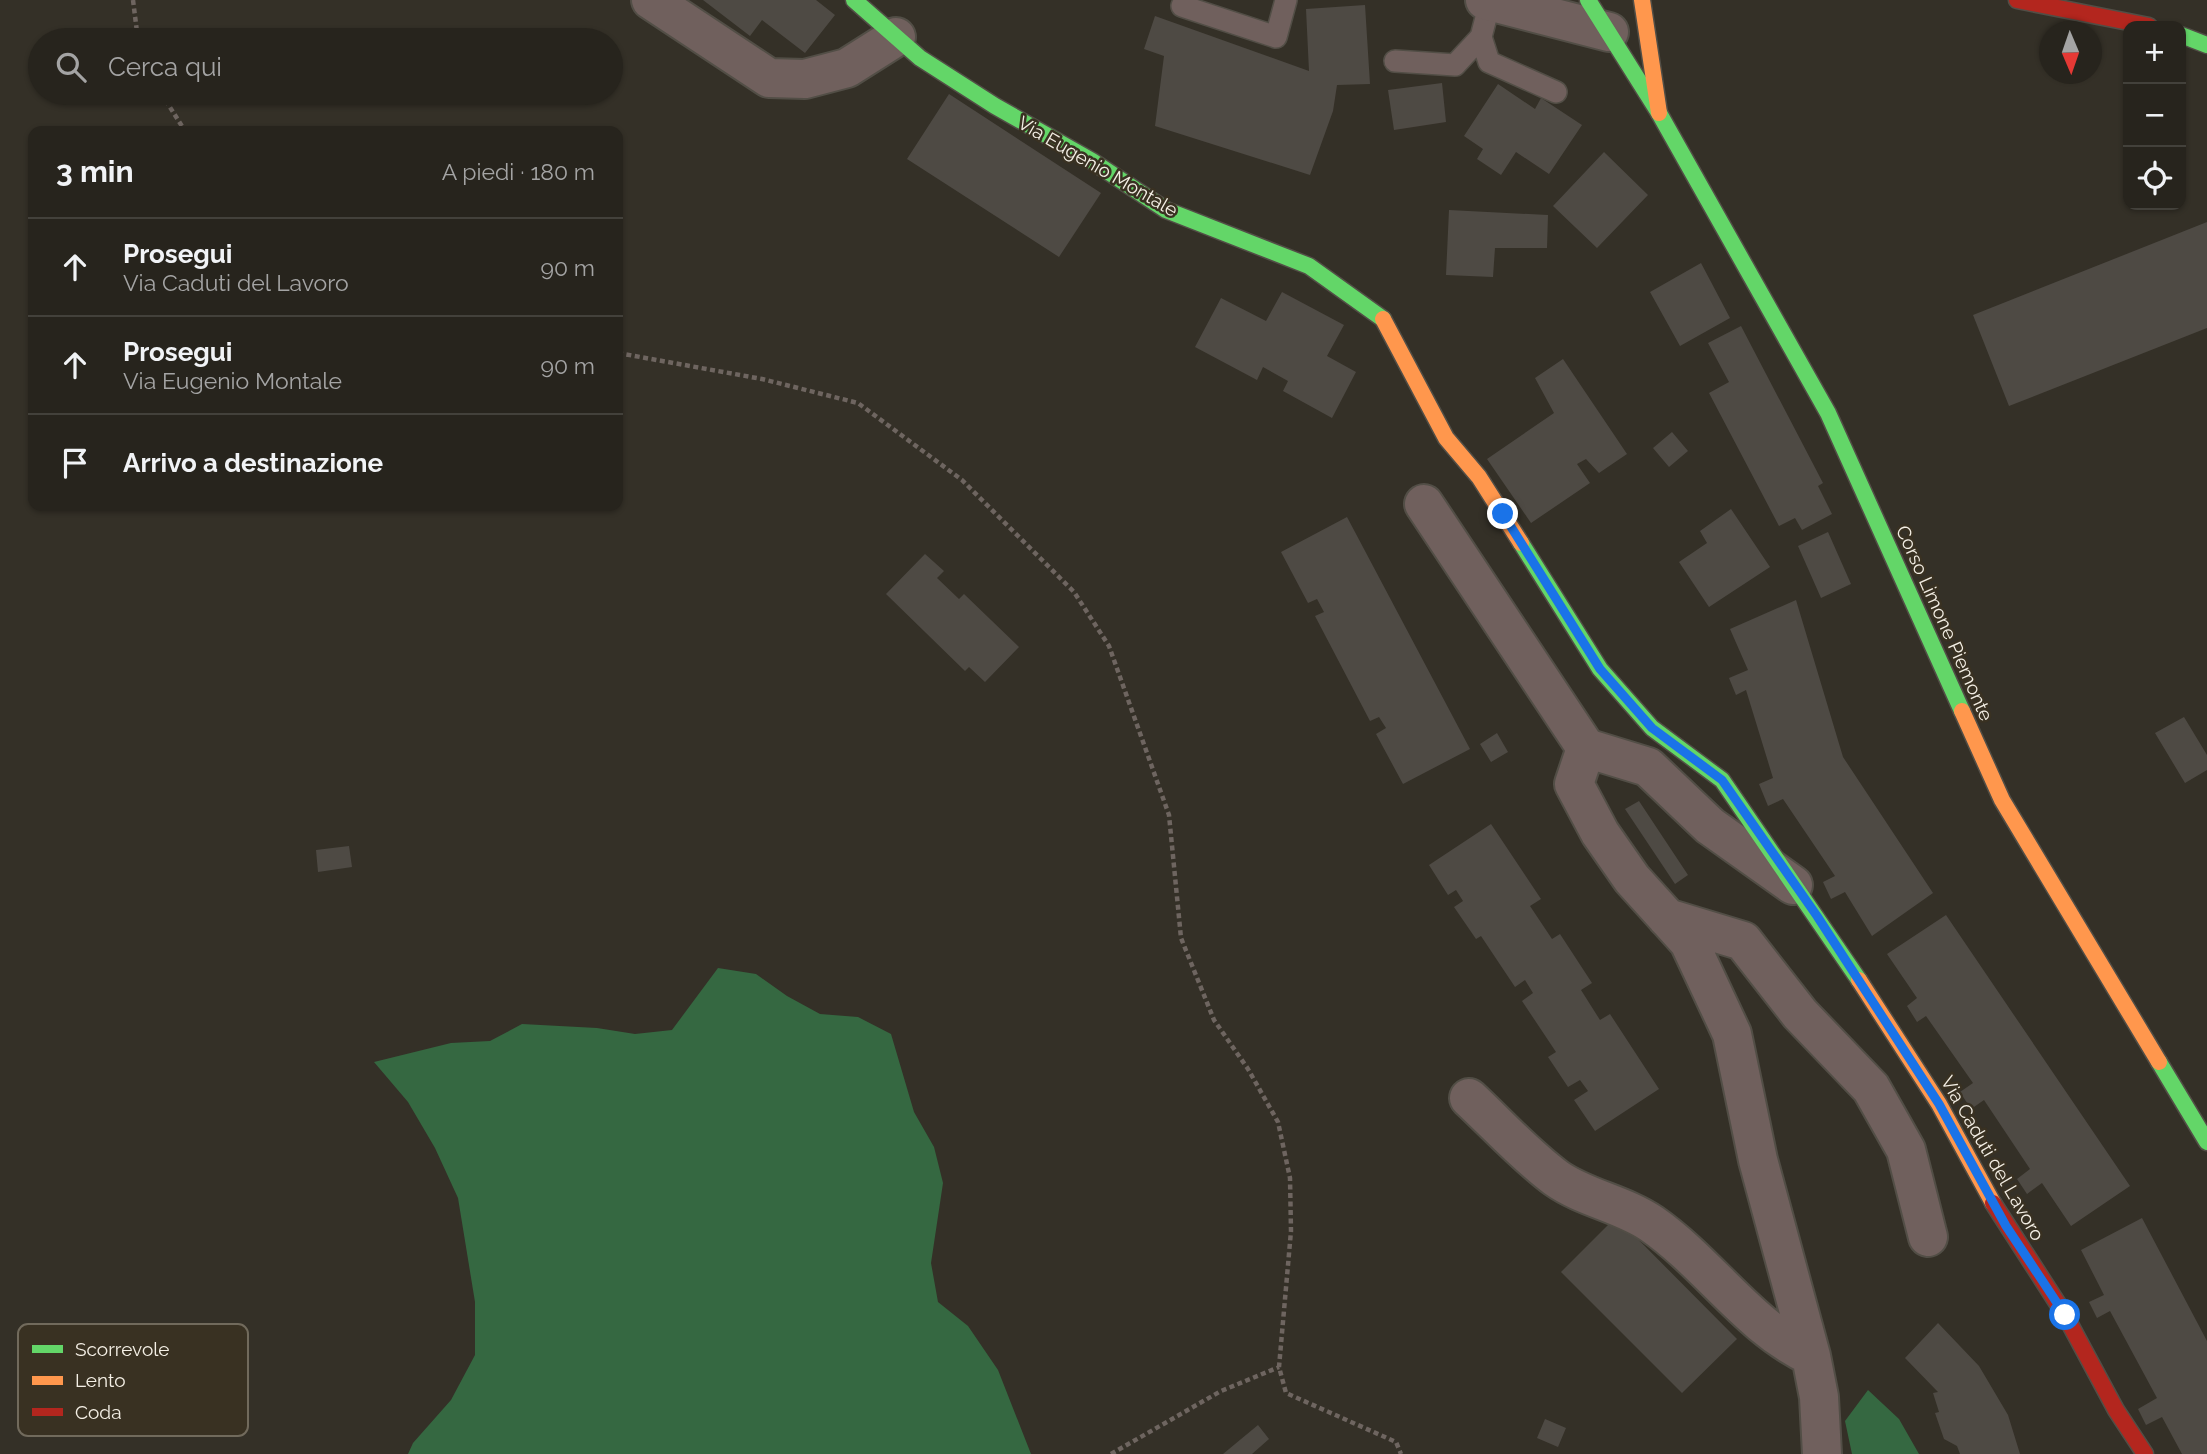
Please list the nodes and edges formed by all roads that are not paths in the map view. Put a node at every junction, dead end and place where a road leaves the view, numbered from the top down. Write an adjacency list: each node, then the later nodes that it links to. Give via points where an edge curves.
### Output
1 (651, 0): 11 (street, via 769,78 804,79 847,68)
2 (854, 0): 11 (main road, Via Eugenio Montale)
3 (1286, 0): 7 (lane, via 1276,37)
4 (1587, 0): 10 (main road, Corso Limone Piemonte)
5 (1642, 0): 16 (main road)
6 (2017, 0): 9 (main road)
7 (1182, 6)
8 (1485, 13): 10 (street); 14 (lane, via 1455,65); 15 (lane, via 1489,62)
9 (2123, 21)
10 (1609, 32): 16 (main road, Corso Limone Piemonte)
11 (896, 37): 19 (main road, Via Eugenio Montale, via 930,65 1167,210 1309,266 1387,322 1446,438 1479,477 1600,669 1652,728 1722,780)
12 (2186, 37): 13 (main road)
13 (2207, 45)
14 (1395, 61)
15 (1556, 92)
16 (1660, 113): 22 (main road, Corso Limone Piemonte, via 1828,412 2002,800)
17 (1424, 504): 18 (street)
18 (1586, 748): 19 (street, via 1648,767 1710,826); 20 (street, via 1574,784 1600,833)
19 (1798, 888): 26 (main road, Via Caduti del Lavoro, via 1939,1104 2006,1226 2065,1315)
20 (1667, 918): 23 (street, via 1743,941 1800,1014 1871,1088 1906,1150); 24 (street, via 1689,942 1732,1034 1758,1160)
21 (1469, 1098): 24 (street, via 1557,1179 1651,1223 1760,1323 1787,1345)
22 (2207, 1142)
23 (1928, 1237)
24 (1811, 1356): 25 (street)
25 (1822, 1454)
26 (2145, 1454)

